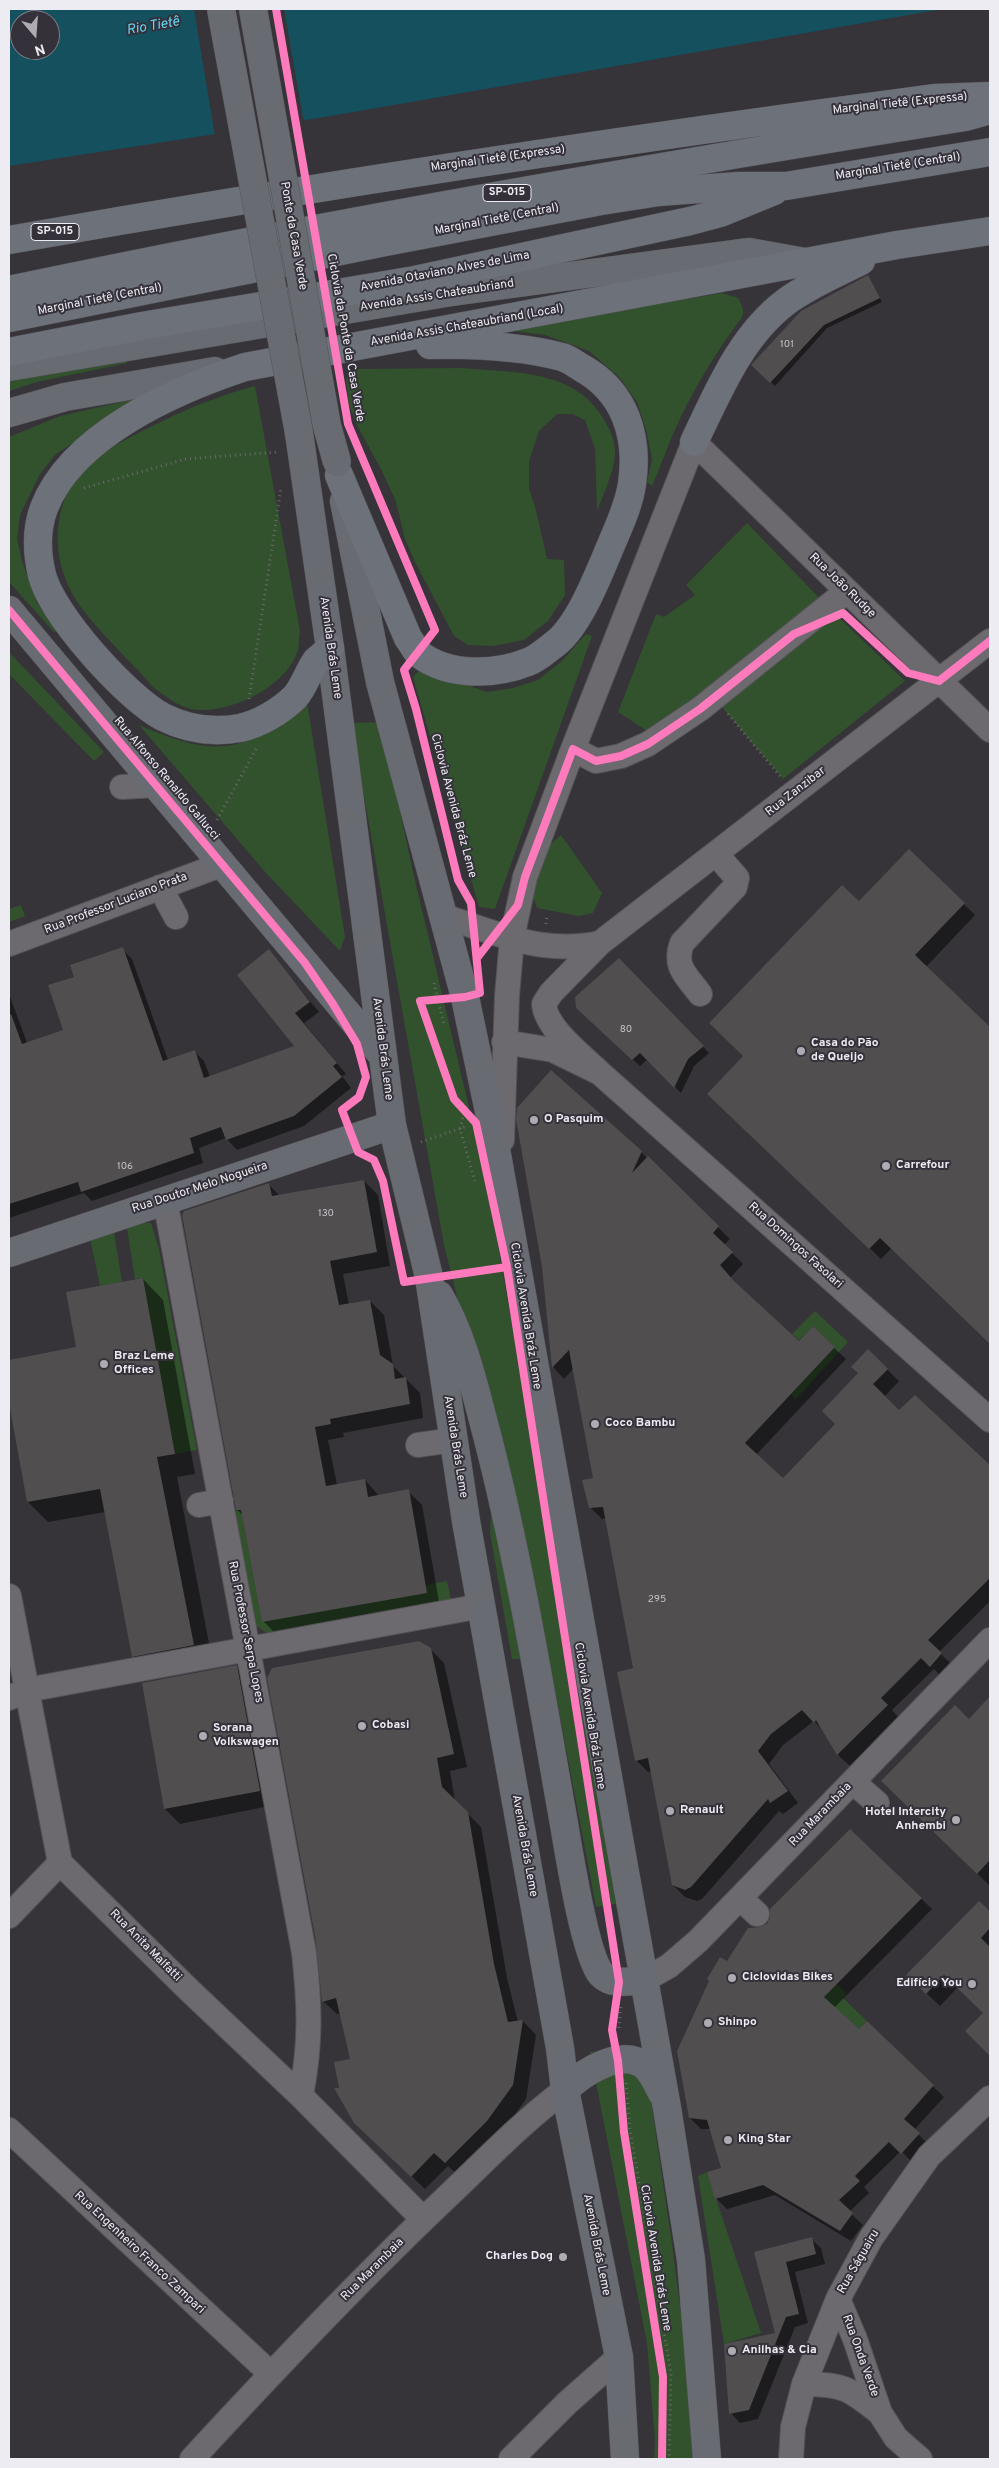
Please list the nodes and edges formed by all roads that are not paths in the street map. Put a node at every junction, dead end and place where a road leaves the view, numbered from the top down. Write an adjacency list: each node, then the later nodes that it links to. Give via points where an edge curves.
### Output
1 (221, 9): 25 (main road, Avenida Brás Leme, bridge, via 299,433)
2 (253, 9): 21 (main road, Ponte da Casa Verde, bridge, via 327,426)
3 (990, 96): 10 (highway, Marginal Tietê (Expressa) / SP-015, via 935,98 538,153)
4 (990, 110): 13 (highway, SP-015, via 965,117 427,207)
5 (990, 152): 6 (highway, Marginal Tietê (Central))
6 (955, 157): 7 (highway); 8 (highway, Marginal Tietê (Central))
7 (990, 166)
8 (786, 186): 14 (highway, Marginal Tietê (Central), via 659,192 600,201); 16 (highway, Avenida Otaviano Alves de Lima, via 720,213 415,280)
9 (990, 231): 11 (highway)
10 (9, 240)
11 (897, 245): 12 (highway); 20 (highway, via 807,289 787,301 765,321 726,375)
12 (808, 262): 15 (highway, Avenida Assis Chateaubriand (Local)); 18 (main road, Avenida Assis Chateaubriand, via 749,252 451,292)
13 (14, 286)
14 (9, 318)
15 (356, 346): 17 (highway, Avenida Assis Chateaubriand (Local)); 21 (highway, via 449,344 507,348 563,358 597,376 619,400 630,427 634,460 632,486 622,517 580,612 558,642 529,662 497,670 469,672 439,666 418,653 408,638)
16 (9, 352)
17 (245, 366): 19 (main road, Avenida Assis Chateaubriand (Local), via 65,397); 25 (highway, via 180,392 109,432 82,452 61,477 44,509 38,542 42,576 61,614 143,705 164,718 192,728 214,731 241,728 271,715 295,696 316,661)
18 (9, 367)
19 (9, 413)
20 (694, 442): 22 (street, Rua João Rudge); 28 (street)
21 (338, 469): 34 (main road, via 380,682)
22 (848, 591): 26 (street, Rua João Rudge); 28 (street, via 700,709 648,744 621,756 596,761)
23 (9, 610): 29 (main road, Rua Alfonso Renaldo Gallucci)
24 (990, 641): 26 (street, Rua Zanzibar)
25 (330, 648): 42 (main road, Avenida Brás Leme)
26 (939, 681): 27 (street, Rua João Rudge); 31 (street, Rua Zanzibar)
27 (990, 730)
28 (573, 749): 36 (street, via 525,877)
29 (156, 785): 30 (street); 32 (main road, Rua Alfonso Renaldo Gallucci)
30 (122, 787)
31 (716, 854): 37 (street, Rua Zanzibar); 40 (street, via 737,878 735,887 682,943 677,954 679,966)
32 (223, 864): 33 (street, Rua Professor Luciano Prata); 42 (main road, Rua Alfonso Renaldo Gallucci)
33 (160, 887): 35 (street); 38 (street, Rua Professor Luciano Prata)
34 (444, 916): 36 (street, Rua Zanzibar); 45 (main road, via 465,997)
35 (176, 917)
36 (512, 938): 37 (street, Rua Zanzibar, via 566,948); 41 (street)
37 (600, 943): 39 (street, Rua Zanzibar)
38 (9, 944)
39 (551, 993): 43 (street, Rua Domingos Fasolari, via 544,1004 550,1022)
40 (700, 994)
41 (504, 1042): 43 (street, Rua Domingos Fasolari, via 553,1050); 45 (street)
42 (383, 1056): 44 (main road, Avenida Brás Leme)
43 (600, 1073): 49 (street, Rua Domingos Fasolari)
44 (394, 1138): 46 (main road, Rua Doutor Melo Nogueira); 48 (main road, Avenida Brás Leme)
45 (503, 1187): 61 (main road)
46 (165, 1200): 47 (main road, Rua Doutor Melo Nogueira, via 51,1248); 55 (street, Rua Professor Serpa Lopes, via 210,1503)
47 (9, 1253)
48 (429, 1277): 50 (main road, Avenida Brás Leme); 61 (main road, via 458,1334 501,1488 573,1873 593,1959 608,1980)
49 (990, 1420)
50 (453, 1440): 51 (street); 53 (main road, Avenida Brás Leme)
51 (418, 1445)
52 (9, 1596): 56 (street)
53 (481, 1606): 55 (street); 62 (main road, Avenida Brás Leme)
54 (990, 1640): 57 (street, Rua Marambaia)
55 (248, 1648): 56 (street); 63 (street, Rua Professor Serpa Lopes, via 304,1953 310,2043)
56 (18, 1694): 59 (street)
57 (853, 1782): 58 (street); 61 (street, Rua Marambaia, via 748,1906 669,1966)
58 (877, 1803)
59 (60, 1863): 60 (street); 63 (street, Rua Anita Malfatti)
60 (9, 1916)
61 (632, 1981): 65 (main road)
62 (565, 2090): 65 (main road, via 586,2072 621,2061 637,2062 650,2072); 67 (street, Rua Marambaia, via 530,2118); 69 (main road, Avenida Brás Leme)
63 (301, 2096): 67 (street, Rua Anita Malfatti)
64 (990, 2098): 68 (street, Rua Ságuairu, via 929,2156 908,2183 871,2238)
65 (667, 2108): 76 (main road, via 691,2260)
66 (9, 2130): 70 (street, Rua Engenheiro Franco Zampari)
67 (423, 2219): 70 (street, Rua Marambaia)
68 (838, 2299): 71 (street, Rua Ságuairu); 72 (street, Rua Onda Verde)
69 (619, 2357): 74 (street); 75 (main road, Avenida Brás Leme)
70 (271, 2374): 73 (street, Rua Marambaia)
71 (804, 2384): 72 (street, Rua Onda Verde, via 832,2384 855,2393); 77 (street, Rua Ságuairu, via 793,2427)
72 (880, 2413): 78 (street, Rua Onda Verde, via 896,2438)
73 (192, 2459)
74 (511, 2459)
75 (625, 2459)
76 (707, 2459)
77 (791, 2459)
78 (920, 2459)

